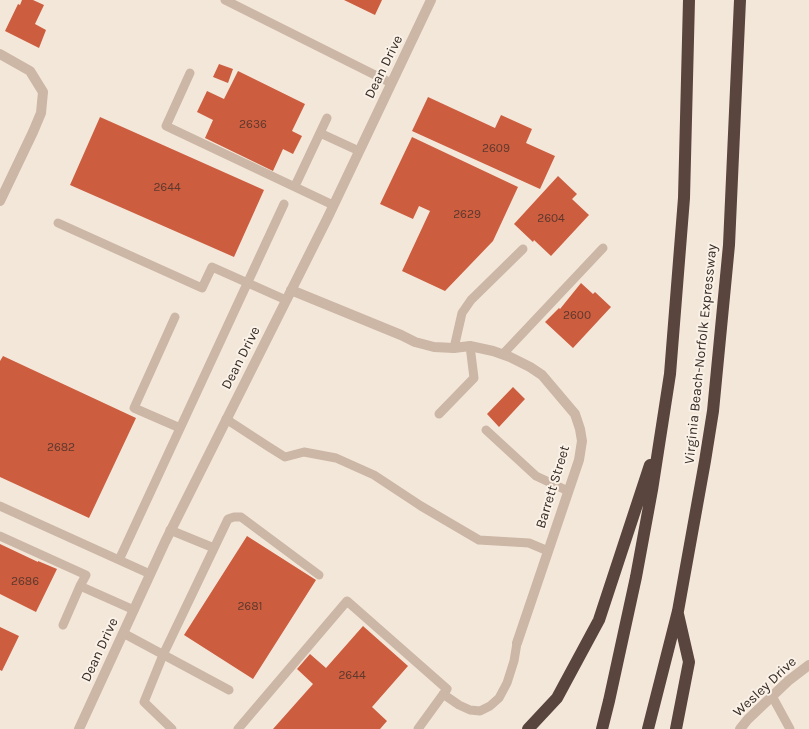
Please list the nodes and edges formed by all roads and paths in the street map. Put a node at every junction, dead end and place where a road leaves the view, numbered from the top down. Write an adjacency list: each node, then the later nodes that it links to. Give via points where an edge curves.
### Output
1 (225, 0): 7 (lane)
2 (431, 0): 7 (street, Dean Drive)
3 (740, 0): 41 (highway, Virginia Beach-Norfolk Expressway, via 729,245 719,353 713,411)
4 (688, 1): 28 (highway, Virginia Beach-Norfolk Expressway, via 684,198 670,374)
5 (0, 54): 12 (street, via 30,71 43,92 39,119)
6 (190, 73): 11 (lane, via 166,126)
7 (391, 83): 10 (street, Dean Drive)
8 (327, 118): 9 (lane)
9 (320, 133): 10 (lane); 11 (lane)
10 (359, 151): 14 (street, Dean Drive)
11 (295, 186): 14 (lane)
12 (0, 201)
13 (284, 204): 18 (lane)
14 (333, 205): 19 (street, Dean Drive)
15 (58, 223): 18 (lane, via 202,288 212,267)
16 (603, 248): 24 (lane)
17 (523, 249): 23 (lane, via 462,312)
18 (247, 283): 20 (lane); 27 (lane)
19 (291, 290): 20 (street, Dean Drive); 23 (street, Barrett Street, via 415,342 434,347)
20 (286, 300): 26 (street, Dean Drive)
21 (175, 317): 27 (lane, via 134,408)
22 (470, 346): 23 (street, Barrett Street); 24 (street, Barrett Street); 25 (lane, via 474,378)
23 (454, 348)
24 (503, 354): 30 (street, Barrett Street, via 542,375 575,414 582,441 579,460)
25 (439, 414)
26 (226, 419): 32 (street, Dean Drive); 35 (lane, via 285,457 304,452 336,458 368,472 479,540 529,543)
27 (180, 428): 36 (lane)
28 (662, 429): 54 (highway, via 599,620 556,698); 55 (highway, Virginia Beach-Norfolk Expressway, via 634,585)
29 (486, 430): 30 (lane, via 536,476)
30 (568, 491): 35 (street, Barrett Street)
31 (0, 506): 36 (lane)
32 (170, 530): 34 (lane); 37 (street, Dean Drive)
33 (0, 536): 39 (lane, via 86,575)
34 (214, 548): 38 (lane, via 228,519 241,517); 45 (lane)
35 (548, 551): 44 (street, Barrett Street)
36 (118, 560): 37 (lane)
37 (150, 574): 40 (street, Dean Drive)
38 (319, 575)
39 (80, 586): 40 (lane); 42 (lane)
40 (134, 610): 43 (street, Dean Drive)
41 (678, 611): 56 (highway, Virginia Beach-Norfolk Expressway); 57 (highway, via 688,662)
42 (63, 625)
43 (123, 633): 45 (lane); 50 (street, Dean Drive)
44 (517, 643): 48 (lane, via 507,683 499,698 490,706 470,710)
45 (164, 655): 47 (lane); 51 (lane, via 144,702)
46 (809, 665): 49 (street, Wesley Drive)
47 (229, 690)
48 (443, 694): 52 (lane, via 447,689 347,601); 53 (lane)
49 (772, 696): 58 (street, Wesley Drive); 59 (lane)
50 (79, 729)
51 (172, 729)
52 (238, 729)
53 (418, 729)
54 (528, 729)
55 (602, 729)
56 (648, 729)
57 (676, 729)
58 (740, 729)
59 (790, 729)

